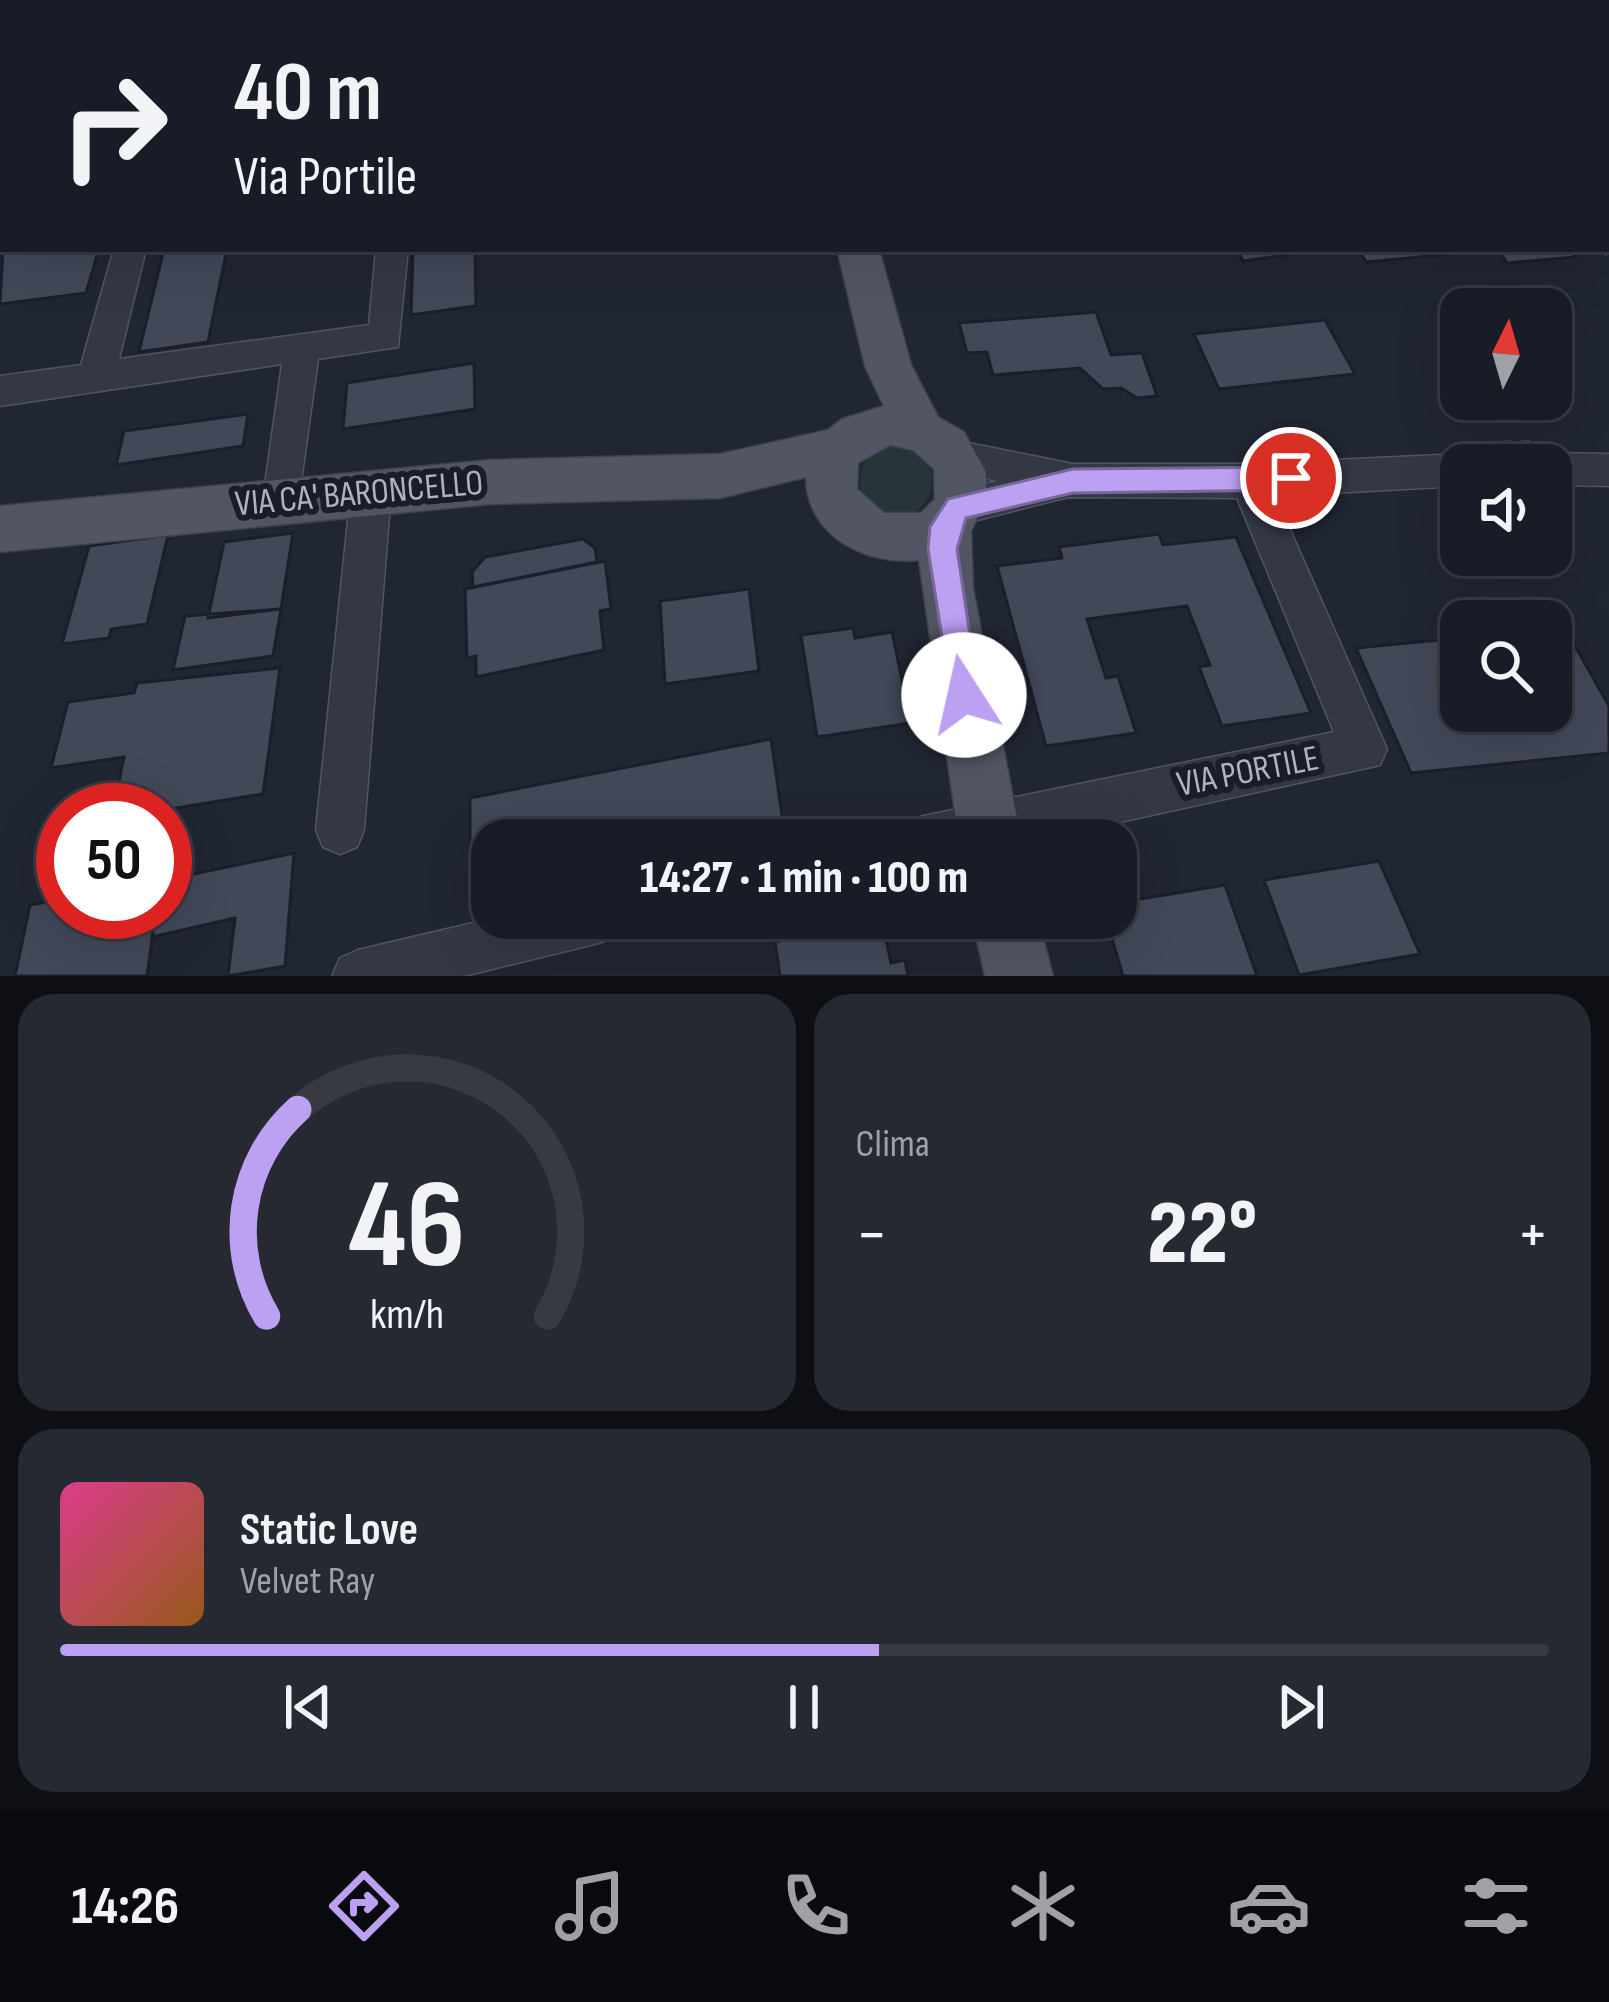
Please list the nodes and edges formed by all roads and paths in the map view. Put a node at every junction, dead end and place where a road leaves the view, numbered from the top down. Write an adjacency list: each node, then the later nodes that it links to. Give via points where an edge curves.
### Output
1 (129, 252): 6 (street)
2 (392, 252): 5 (street, via 386,337)
3 (859, 252): 4 (main road)
4 (874, 326): 8 (main road, via 898,391); 9 (main road, via 867,398)
5 (302, 347): 6 (street); 17 (street)
6 (96, 377): 7 (street)
7 (0, 391)
8 (937, 442): 9 (main road, via 876,427); 14 (street); 18 (main road, via 962,472)
9 (844, 443): 13 (main road, VIA CA' BARONCELLO); 19 (main road, via 830,472)
10 (1572, 469): 11 (street)
11 (1609, 470)
12 (1440, 471): 15 (street)
13 (720, 476): 16 (main road, VIA CA' BARONCELLO); 19 (main road, VIA CA' BARONCELLO, via 785,488)
14 (1073, 481): 15 (street); 18 (street)
15 (1249, 481): 23 (street, VIA PORTILE, via 1364,749)
16 (371, 491): 17 (main road, VIA CA' BARONCELLO); 24 (street)
17 (283, 499): 20 (main road, VIA CA' BARONCELLO)
18 (951, 518): 19 (main road, via 915,538); 21 (main road)
19 (856, 521): 21 (main road)
20 (0, 529)
21 (956, 652): 22 (main road)
22 (987, 819)
23 (1048, 819)
24 (340, 830)
25 (512, 939): 27 (street)
26 (1010, 939): 28 (main road)
27 (358, 976)
28 (1019, 976)

